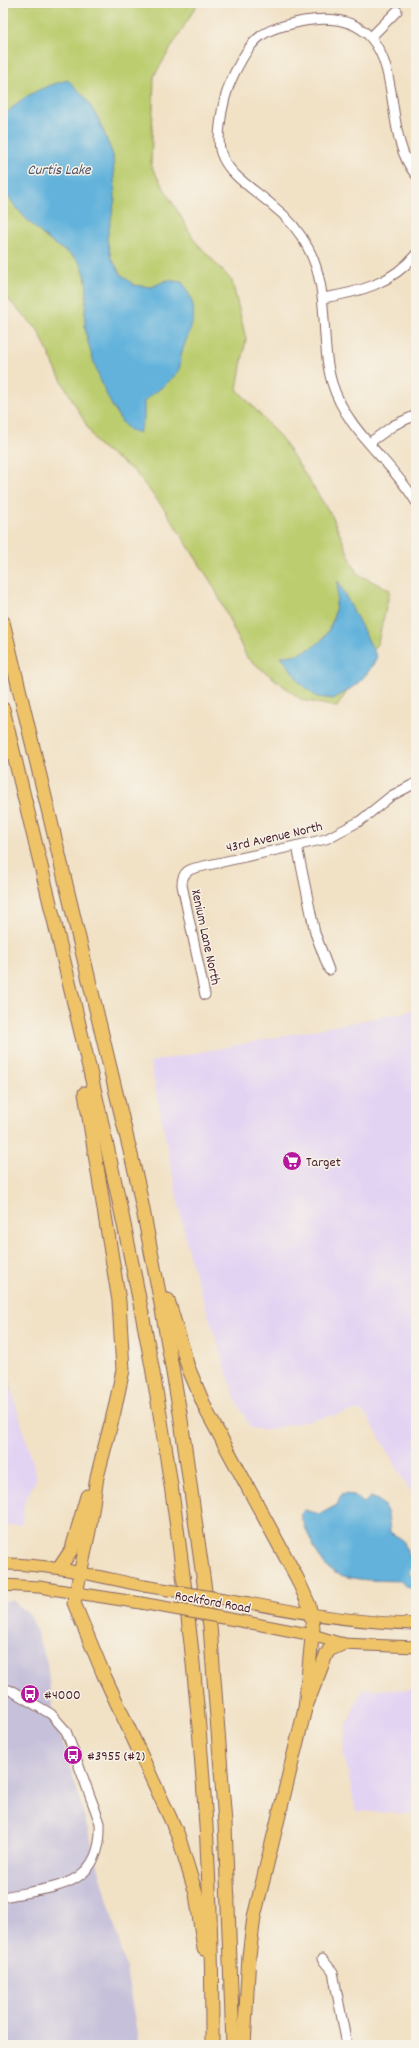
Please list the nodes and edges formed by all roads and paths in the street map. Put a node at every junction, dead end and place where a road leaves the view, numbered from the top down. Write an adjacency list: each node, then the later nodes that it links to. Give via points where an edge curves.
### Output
1 (397, 11): 2 (street)
2 (371, 37): 3 (street, via 382,57 404,156); 5 (street, via 352,23 322,18 269,30 250,46 225,94 221,111 221,152 232,171 286,218 308,248 321,282)
3 (416, 175)
4 (416, 254): 5 (street, via 384,282 357,292)
5 (323, 298): 7 (street, via 332,383 349,419)
6 (416, 415): 7 (street, via 394,425)
7 (369, 443): 8 (street, via 398,476)
8 (416, 502)
9 (3, 622): 17 (highway)
10 (3, 709): 16 (highway)
11 (416, 783): 12 (street, 43rd Avenue North, via 391,796 344,831 326,839)
12 (297, 846): 13 (street, 43rd Avenue North, via 189,869 182,879); 14 (street, via 315,933)
13 (182, 885): 15 (street, Xenium Lane North)
14 (330, 970)
15 (205, 995)
16 (86, 1057): 18 (highway, via 83,1077 119,1301 123,1370); 33 (highway, via 127,1238 152,1368 175,1515 201,1756 211,1933)
17 (144, 1216): 24 (highway, via 177,1334 195,1384 236,1468 297,1578); 35 (highway, via 180,1413 210,1626 226,1823)
18 (96, 1476): 20 (highway, via 72,1549); 21 (highway, via 89,1532)
19 (3, 1564): 20 (main road, Rockford Road)
20 (60, 1567): 21 (main road, Rockford Road)
21 (80, 1572): 23 (highway); 24 (main road, Rockford Road, bridge, via 144,1586)
22 (3, 1585): 23 (main road, Rockford Road)
23 (76, 1593): 26 (main road, Rockford Road, bridge); 33 (highway, via 74,1603 87,1635 183,1849 196,1894)
24 (311, 1615): 25 (main road, Rockford Road, via 365,1622); 26 (highway)
25 (416, 1624)
26 (313, 1635): 27 (main road, Rockford Road); 30 (highway)
27 (342, 1644): 28 (main road, Rockford Road); 30 (highway, via 329,1650 326,1655)
28 (416, 1647)
29 (3, 1688): 31 (street, via 51,1714 66,1731 100,1823 101,1836 98,1850 84,1874 58,1886)
30 (305, 1709): 36 (highway, via 254,1917 248,1956)
31 (3, 1897)
32 (322, 1959): 37 (street, via 333,1972)
33 (212, 2003): 34 (highway)
34 (212, 2045)
35 (233, 2045)
36 (244, 2045)
37 (347, 2045)

